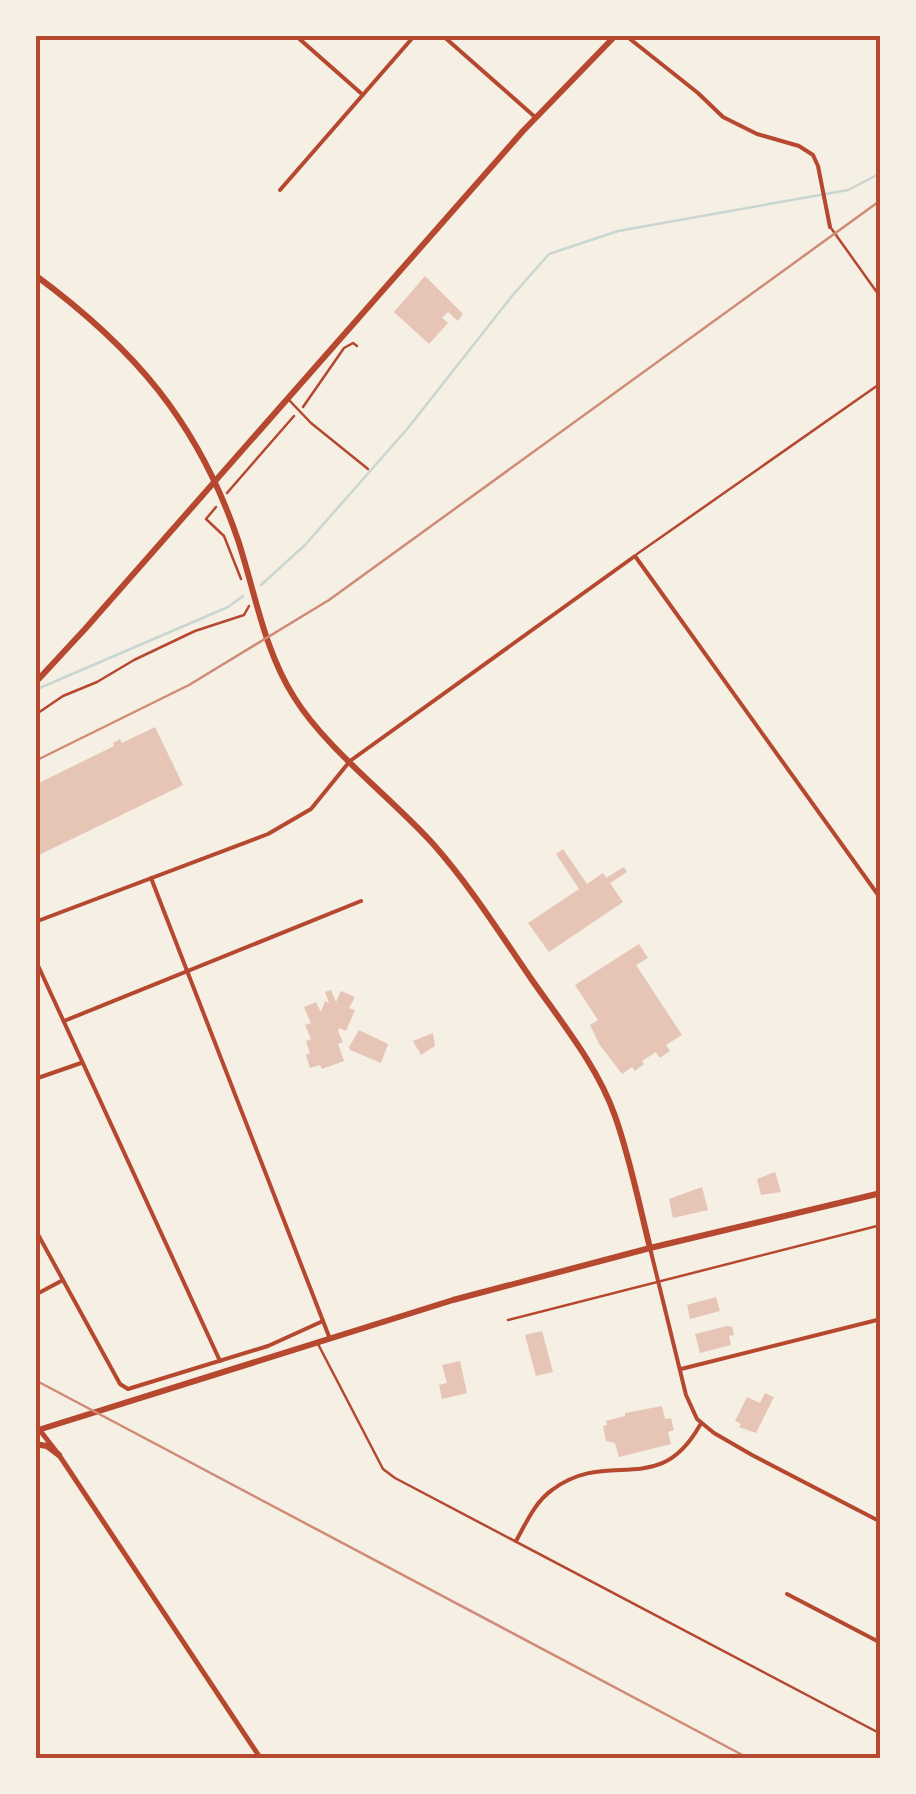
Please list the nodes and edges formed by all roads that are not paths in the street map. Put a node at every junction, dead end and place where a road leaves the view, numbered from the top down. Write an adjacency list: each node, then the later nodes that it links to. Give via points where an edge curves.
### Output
1 (295, 35): 6 (street)
2 (414, 35): 6 (street)
3 (442, 35): 7 (street)
4 (616, 35): 7 (main road)
5 (625, 35): 9 (street, via 723,116 813,155)
6 (363, 95): 8 (street)
7 (535, 117): 13 (main road)
8 (280, 190)
9 (830, 227): 11 (lane)
10 (35, 274): 15 (main road, via 132,356 178,413)
11 (881, 298)
12 (881, 383): 16 (lane)
13 (286, 398): 14 (lane); 15 (main road)
14 (368, 468)
15 (216, 481): 17 (main road); 18 (main road, via 284,680)
16 (634, 556): 18 (street); 20 (street)
17 (35, 682)
18 (350, 760): 19 (street, via 298,819); 31 (main road, via 461,878 595,1074 615,1116)
19 (152, 878): 22 (street); 24 (street)
20 (881, 899)
21 (361, 902): 24 (street)
22 (35, 922)
23 (35, 959): 25 (street)
24 (188, 971): 25 (street); 37 (street)
25 (64, 1020): 26 (street)
26 (82, 1063): 27 (street); 40 (street)
27 (35, 1079)
28 (881, 1193): 31 (main road)
29 (881, 1225): 33 (lane)
30 (35, 1229): 32 (street)
31 (650, 1248): 33 (street); 38 (main road)
32 (64, 1280): 34 (street); 40 (street, via 128,1389)
33 (660, 1283): 36 (lane); 41 (street)
34 (35, 1295)
35 (881, 1319): 41 (street)
36 (508, 1320)
37 (323, 1321): 38 (street); 40 (street)
38 (330, 1339): 39 (main road)
39 (318, 1343): 43 (main road); 47 (lane, via 383,1469)
40 (220, 1361)
41 (681, 1369): 42 (street)
42 (701, 1423): 46 (street); 47 (street, via 674,1460 592,1470 561,1484 535,1508)
43 (35, 1427): 45 (street)
44 (35, 1444): 45 (main road)
45 (59, 1455): 51 (street)
46 (881, 1522)
47 (516, 1540): 50 (lane)
48 (787, 1594): 49 (street)
49 (881, 1643)
50 (881, 1734)
51 (261, 1759)

